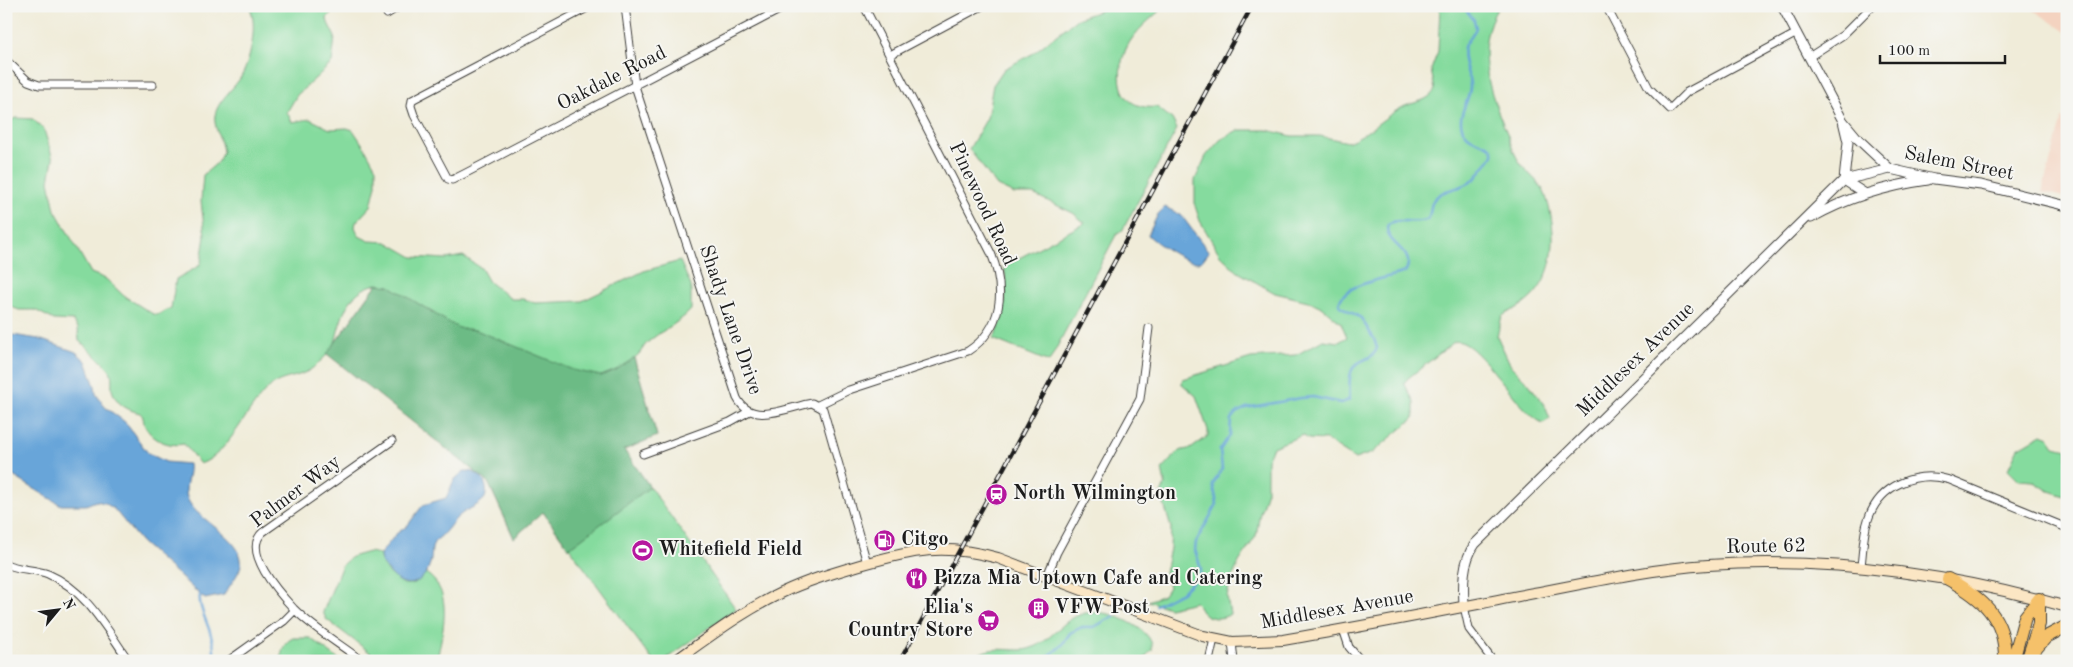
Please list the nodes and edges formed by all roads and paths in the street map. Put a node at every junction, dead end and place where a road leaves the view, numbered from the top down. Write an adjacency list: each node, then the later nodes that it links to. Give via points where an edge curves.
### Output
1 (400, 6): 10 (street)
2 (591, 6): 16 (street, Oakdale Road, via 412,100 414,115 446,176 452,180)
3 (625, 6): 16 (street, Shady Lane Drive)
4 (787, 6): 16 (street, Oakdale Road)
5 (864, 6): 12 (street, Pinewood Road)
6 (982, 6): 12 (street)
7 (1606, 6): 11 (street, via 1650,89 1670,109 1687,92)
8 (1782, 6): 11 (street, Salem Street)
9 (1872, 6): 13 (street, via 1843,35)
10 (387, 14)
11 (1796, 33): 13 (street, Salem Street)
12 (890, 55): 26 (street, Pinewood Road, via 991,253 999,280 997,312 985,337 968,351 848,390)
13 (1809, 57): 17 (street, Salem Street)
14 (6, 60): 15 (street, via 28,81 38,85)
15 (153, 85)
16 (635, 86): 27 (street, Shady Lane Drive, via 735,393)
17 (1844, 121): 18 (street, Salem Street, via 1858,140); 20 (street, via 1848,142)
18 (1890, 169): 19 (street, Salem Street); 20 (street); 21 (street, via 1882,185)
19 (1934, 179): 21 (street, Middlesex Avenue); 23 (street, Salem Street, via 1981,185)
20 (1844, 180): 22 (street); 24 (street, Middlesex Avenue)
21 (1876, 189): 22 (street, Middlesex Avenue)
22 (1864, 193): 24 (street, Middlesex Avenue)
23 (2067, 206)
24 (1802, 223): 37 (street, Middlesex Avenue, via 1475,544 1465,568)
25 (1149, 328): 34 (street, via 1140,399)
26 (818, 405): 27 (street, Shady Lane Drive, via 812,403 761,414); 31 (street, via 826,415)
27 (748, 412): 29 (street, via 730,422)
28 (392, 441): 39 (street, Palmer Way, via 257,538 255,549 258,559)
29 (643, 454)
30 (2067, 528): 33 (street, via 1950,480 1934,476 1917,477 1894,486 1876,503 1866,525)
31 (867, 563): 34 (main road, Middlesex Avenue, via 906,553 952,549 991,556); 48 (main road, Middlesex Avenue, via 778,594)
32 (6, 564): 45 (street, via 43,572 74,590 94,610)
33 (1861, 566): 35 (main road, Route 62); 37 (main road, Route 62, via 1779,563 1687,567)
34 (1047, 576): 42 (main road, Middlesex Avenue)
35 (1948, 579): 36 (main road, Route 62); 53 (highway, via 1990,609 2001,632)
36 (2039, 599): 38 (main road, Route 62); 44 (highway, via 2039,624); 54 (highway, via 2025,617)
37 (1464, 606): 41 (main road, Middlesex Avenue); 52 (street, via 1469,630)
38 (2067, 607)
39 (295, 610): 46 (street); 47 (street, Palmer Way)
40 (2067, 626): 44 (highway, via 2044,639)
41 (1343, 629): 43 (main road, Middlesex Avenue, via 1283,640); 51 (street, via 1349,647)
42 (1214, 640): 43 (main road, Middlesex Avenue); 49 (street)
43 (1232, 642): 50 (street)
44 (2028, 659)
45 (129, 661)
46 (228, 661)
47 (362, 661)
48 (675, 661)
49 (1209, 661)
50 (1234, 661)
51 (1361, 661)
52 (1493, 661)
53 (2004, 661)
54 (2013, 661)

